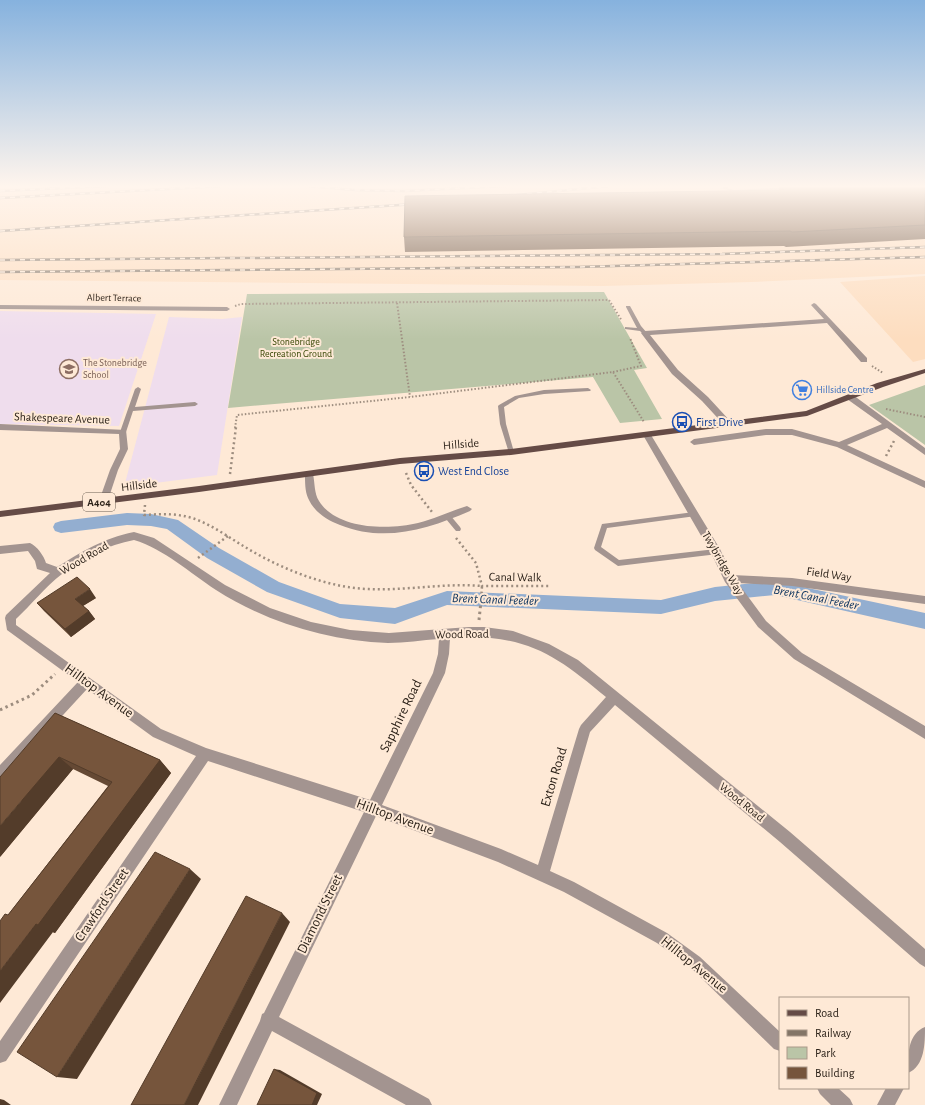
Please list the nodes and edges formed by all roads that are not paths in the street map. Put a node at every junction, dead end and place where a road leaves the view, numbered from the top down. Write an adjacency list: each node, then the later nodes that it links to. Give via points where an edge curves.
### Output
1 (814, 305): 5 (street)
2 (0, 307): 4 (street, Albert Terrace)
3 (628, 307): 7 (lane)
4 (227, 309)
5 (828, 321): 7 (street); 8 (street)
6 (627, 328): 7 (lane)
7 (644, 331): 15 (street, via 675,372)
8 (864, 360)
9 (922, 372): 12 (main road, Hillside / A404)
10 (138, 389): 14 (lane)
11 (588, 390): 22 (lane, via 544,392 517,397 501,406)
12 (850, 397): 15 (main road, Hillside / A404, via 807,413); 16 (street)
13 (195, 404): 14 (lane)
14 (131, 408): 18 (lane)
15 (728, 424): 19 (main road, Hillside / A404)
16 (888, 425): 21 (street); 23 (street)
17 (0, 427): 18 (street, Shakespeare Avenue)
18 (123, 432): 26 (street, via 124,449)
19 (647, 435): 22 (main road, Hillside / A404); 29 (street, Twybridge Way)
20 (694, 442): 21 (street, via 766,432 792,432)
21 (840, 445): 25 (street)
22 (511, 452): 24 (main road, Hillside / A404, via 400,461)
23 (925, 452)
24 (309, 474): 26 (main road, Hillside / A404); 30 (street, via 312,496 318,506 332,518 350,527 384,532 414,528)
25 (925, 485)
26 (104, 501): 28 (main road, Hillside / A404)
27 (467, 509): 30 (street)
28 (0, 514)
29 (694, 514): 33 (street, Twybridge Way); 33 (lane, via 604,526 597,548 618,563)
30 (446, 518): 31 (lane)
31 (458, 529)
32 (0, 550): 34 (street, via 30,547 40,560 41,566)
33 (716, 552): 35 (street, Twybridge Way)
34 (58, 571): 37 (street, Wood Road); 38 (street, Wood Road, via 98,547 134,536 151,541 221,588 266,611 311,627 350,636 389,638)
35 (731, 582): 36 (street, Field Way, via 792,582); 41 (street, Twybridge Way, via 762,624 798,656)
36 (925, 600)
37 (5, 618): 39 (street, Hilltop Avenue, via 11,627)
38 (444, 634): 40 (street, Wood Road, via 491,633 513,636 545,647 574,664); 44 (street, Sapphire Road, via 444,653 439,673)
39 (86, 682): 42 (street, Hilltop Avenue, via 157,733); 43 (street)
40 (614, 697): 45 (street, Exton Road, via 585,729); 46 (street, Wood Road, via 785,837)
41 (925, 733)
42 (205, 754): 44 (street, Hilltop Avenue); 50 (street, Crawford Street)
43 (0, 774)
44 (373, 808): 45 (street, Hilltop Avenue, via 501,856); 47 (street, Diamond Street)
45 (542, 875): 49 (street, Hilltop Avenue, via 662,938 695,962)
46 (925, 959)
47 (268, 1020): 54 (street, Diamond Street); 55 (street)
48 (925, 1035): 51 (street)
49 (779, 1042)
50 (0, 1055)
51 (909, 1063)
52 (827, 1089): 56 (street)
53 (894, 1089): 57 (street)
54 (228, 1105)
55 (423, 1105)
56 (844, 1105)
57 (886, 1105)

